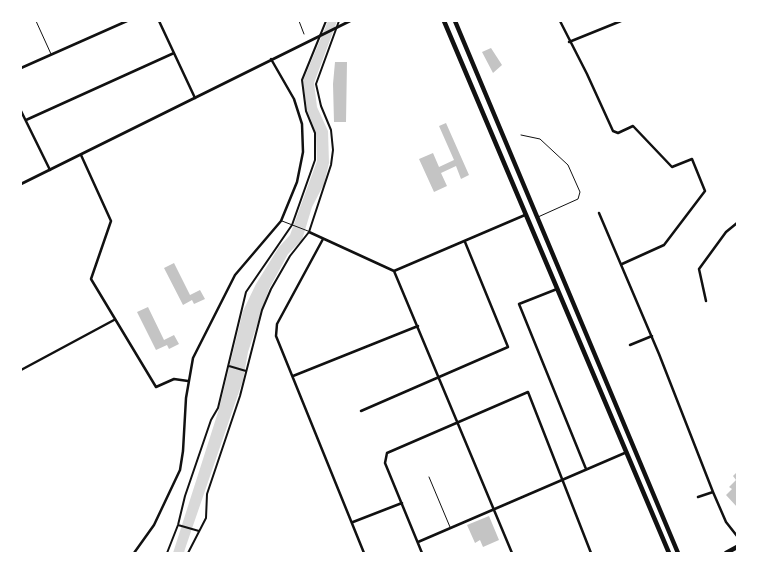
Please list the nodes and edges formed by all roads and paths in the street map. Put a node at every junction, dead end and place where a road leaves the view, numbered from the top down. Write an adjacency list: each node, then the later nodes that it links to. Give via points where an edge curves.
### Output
1 (36, 21): 16 (lane)
2 (127, 21): 16 (street)
3 (159, 21): 15 (street)
4 (299, 21): 12 (lane)
5 (326, 21): 13 (street)
6 (350, 21): 11 (street)
7 (444, 21): 24 (main road)
8 (455, 21): 23 (main road)
9 (560, 21): 14 (street)
10 (621, 21): 14 (street)
11 (339, 23): 13 (street); 34 (street, via 316,84 320,106 331,130 333,150)
12 (304, 34)
13 (320, 35): 17 (street); 33 (street, via 302,80 306,111 315,133 315,160)
14 (569, 42): 37 (street, via 613,131 618,133 633,126 672,167 692,159 705,191 664,245)
15 (174, 52): 19 (street); 21 (street)
16 (51, 54): 18 (street)
17 (272, 59): 19 (street); 31 (street, via 294,100 303,135 297,182)
18 (21, 68)
19 (195, 98): 25 (street)
20 (21, 112): 21 (street)
21 (26, 120): 26 (street)
22 (521, 135): 30 (lane, via 540,139 568,165 580,192 578,199)
23 (505, 141): 24 (main road); 30 (main road)
24 (496, 145): 29 (main road)
25 (81, 154): 26 (street); 41 (street, via 111,219 91,279)
26 (50, 170): 27 (street)
27 (21, 184)
28 (599, 213): 37 (street)
29 (525, 215): 36 (street); 39 (main road)
30 (537, 217): 51 (main road)
31 (281, 220): 33 (lane); 50 (street, via 235,275 193,358)
32 (737, 223): 40 (street, via 726,232 699,269)
33 (292, 225): 34 (lane); 45 (street, via 246,292)
34 (309, 232): 35 (street); 47 (street, via 271,289)
35 (323, 239): 38 (street); 48 (street, via 277,324 276,336)
36 (465, 242): 38 (street); 49 (street, via 508,347)
37 (622, 264): 43 (street)
38 (394, 271): 42 (street)
39 (557, 289): 52 (main road); 56 (street, via 519,304)
40 (706, 301)
41 (114, 320): 46 (street); 50 (street, via 156,387 174,379)
42 (418, 326): 48 (street); 49 (street)
43 (652, 336): 44 (street); 59 (street)
44 (630, 345)
45 (228, 366): 47 (street); 66 (street, via 218,408 185,496)
46 (21, 370)
47 (246, 371): 68 (street, via 207,494 206,518)
48 (293, 376): 65 (street)
49 (438, 377): 53 (street); 54 (street)
50 (188, 381): 72 (street, via 178,476 154,525)
51 (611, 392): 52 (main road); 60 (main road)
52 (603, 396): 55 (main road)
53 (360, 411)
54 (457, 423): 58 (street, via 528,392); 63 (street, via 387,453 385,462); 64 (street)
55 (626, 452): 56 (street); 61 (main road)
56 (586, 469): 58 (street)
57 (430, 477): 67 (lane)
58 (563, 480): 64 (street); 78 (street)
59 (713, 492): 62 (street); 69 (street, via 726,522)
60 (653, 494): 61 (main road); 80 (main road)
61 (646, 497): 79 (main road)
62 (698, 497)
63 (402, 503): 65 (street); 70 (street)
64 (493, 509): 67 (street); 77 (street)
65 (353, 522): 75 (street)
66 (178, 525): 68 (street); 73 (street)
67 (450, 528): 70 (street)
68 (199, 531): 74 (street)
69 (737, 536)
70 (418, 542): 76 (street)
71 (735, 548): 81 (main road)
72 (134, 553)
73 (167, 553)
74 (188, 553)
75 (364, 553)
76 (422, 553)
77 (512, 553)
78 (591, 553)
79 (669, 553)
80 (678, 553)
81 (728, 553)

